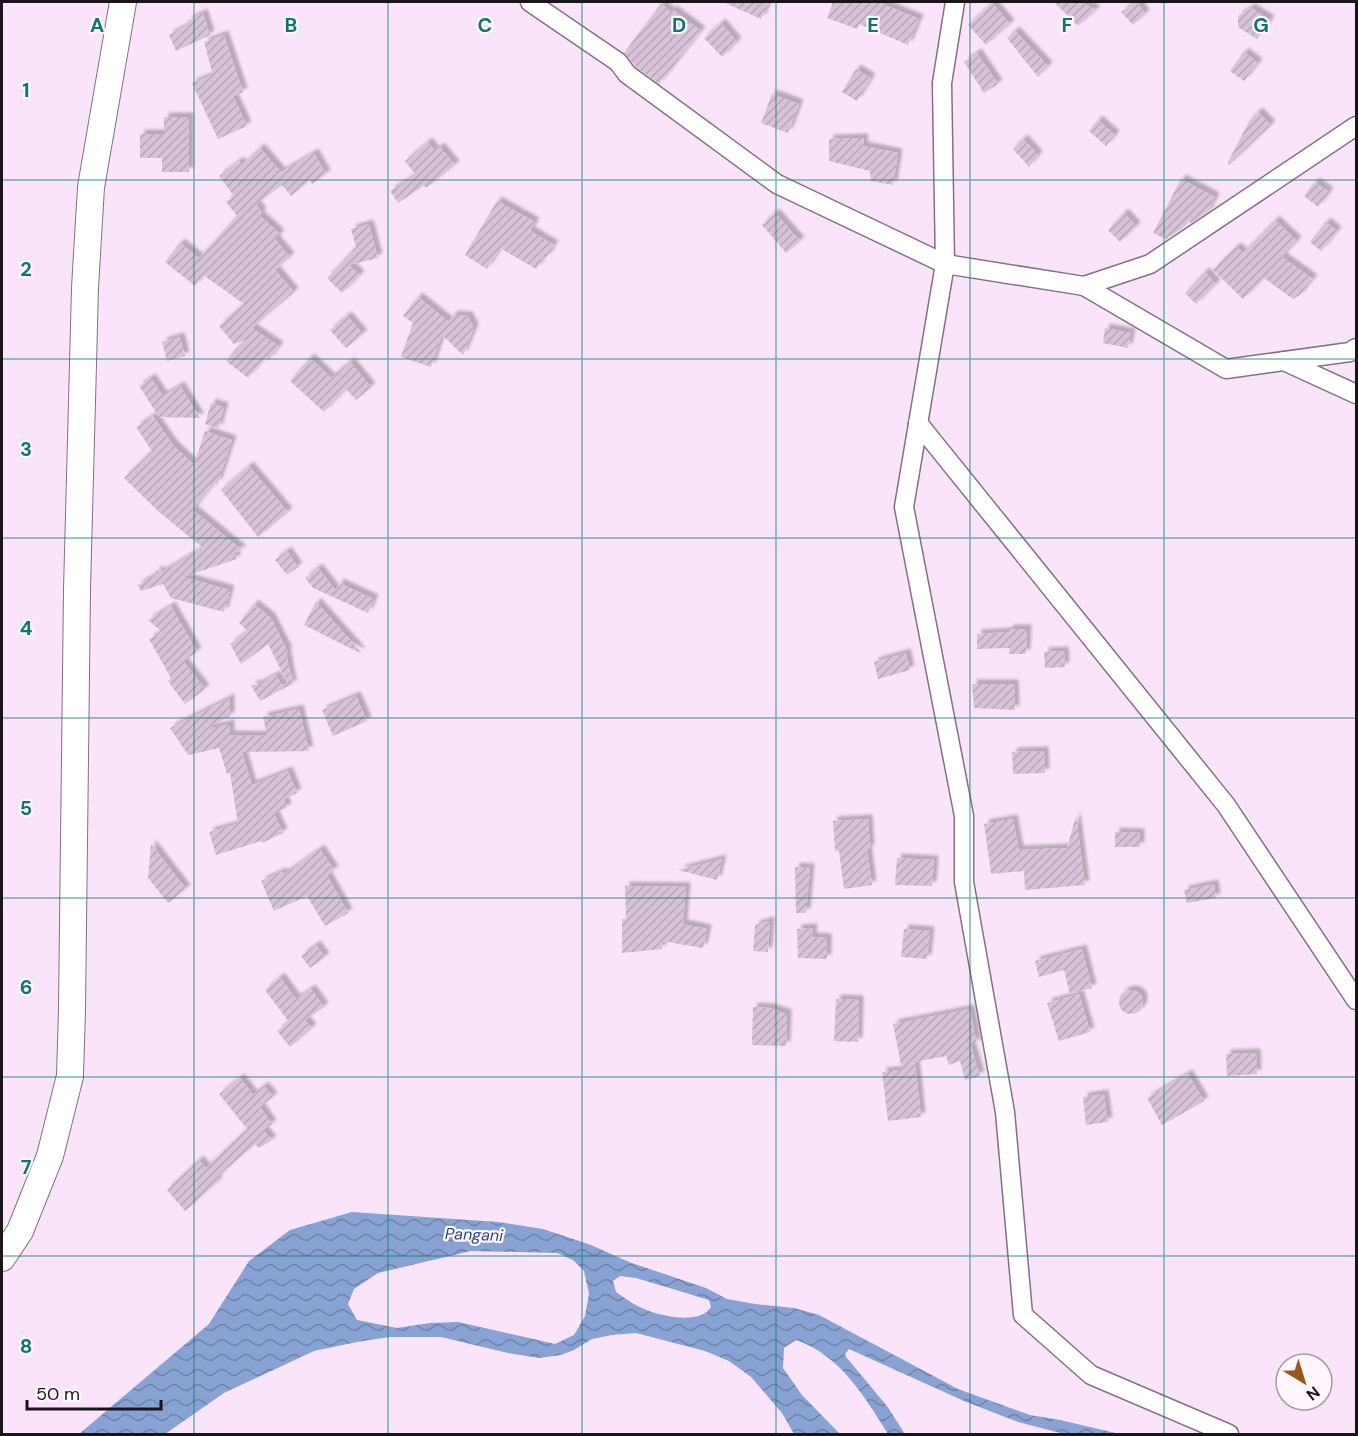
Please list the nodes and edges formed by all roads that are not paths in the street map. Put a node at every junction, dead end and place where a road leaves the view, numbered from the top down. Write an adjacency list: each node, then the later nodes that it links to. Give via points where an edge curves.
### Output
1 (123, 2): 12 (main road, via 91,188 85,288 76,590 70,1076 50,1156 20,1231)
2 (530, 2): 5 (street, via 618,62 627,74 777,184)
3 (956, 2): 5 (street, via 942,83)
4 (1356, 126): 6 (street, via 1150,264)
5 (945, 264): 6 (street); 10 (street)
6 (1084, 286): 8 (street, via 1226,369)
7 (1356, 348): 8 (street)
8 (1284, 361): 9 (street)
9 (1356, 394)
10 (918, 423): 11 (street, via 1226,805); 13 (street, via 904,507 963,816 964,882 1005,1112 1023,1315 1091,1375)
11 (1356, 1000)
12 (2, 1258)
13 (1229, 1434)

